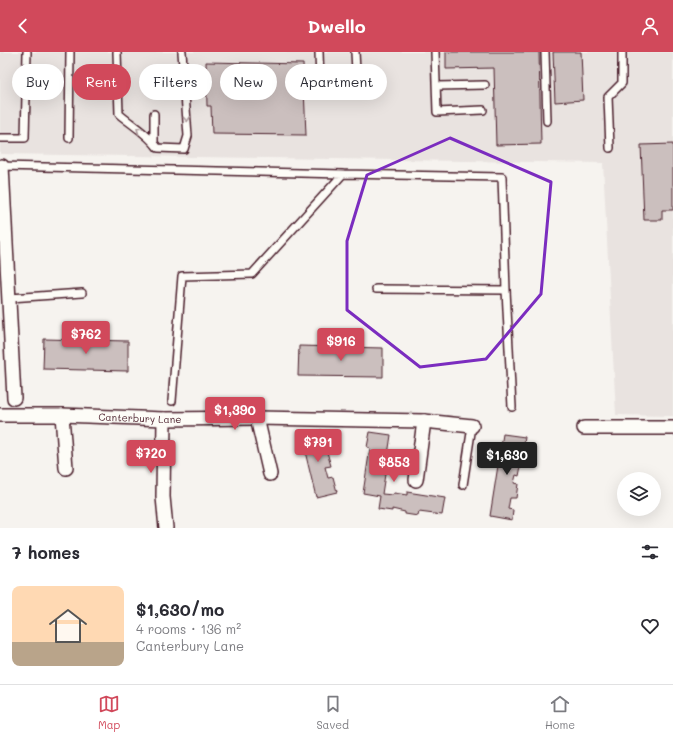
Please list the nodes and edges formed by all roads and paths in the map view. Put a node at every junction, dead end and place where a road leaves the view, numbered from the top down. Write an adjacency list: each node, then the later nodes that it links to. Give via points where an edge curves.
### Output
1 (27, 52): 15 (lane, via 25,138)
2 (70, 52): 16 (lane)
3 (117, 52): 17 (lane, one-way to 3, via 119,114)
4 (182, 52): 17 (lane, one-way to 17, via 188,136 184,149 158,148)
5 (319, 52): 6 (lane, via 320,84 353,82 356,72)
6 (355, 52)
7 (435, 52): 11 (lane)
8 (545, 52): 14 (lane)
9 (622, 52): 18 (lane, via 622,83 608,97)
10 (486, 85): 11 (lane)
11 (436, 86): 12 (lane, via 437,112)
12 (483, 110)
13 (154, 114): 17 (lane)
14 (547, 120)
15 (0, 138)
16 (69, 138)
17 (154, 142)
18 (610, 148)
19 (1, 166): 20 (lane); 21 (street)
20 (343, 174): 23 (lane, via 502,177); 27 (lane, via 252,274 182,276)
21 (4, 285): 25 (street)
22 (376, 289): 23 (lane)
23 (506, 290): 28 (lane)
24 (82, 293): 25 (lane)
25 (10, 298): 26 (street)
26 (14, 398)
27 (172, 401)
28 (512, 408)
29 (0, 415): 30 (street, Canterbury Lane)
30 (62, 415): 32 (street, Canterbury Lane); 37 (street)
31 (257, 418): 32 (street, Canterbury Lane); 33 (street, Canterbury Lane); 38 (street)
32 (164, 419): 41 (street, via 163,497)
33 (424, 421): 34 (street, Canterbury Lane); 39 (street)
34 (472, 426): 40 (lane)
35 (584, 428): 36 (street)
36 (673, 428)
37 (66, 468)
38 (270, 474)
39 (416, 480)
40 (463, 485)
41 (166, 528)

